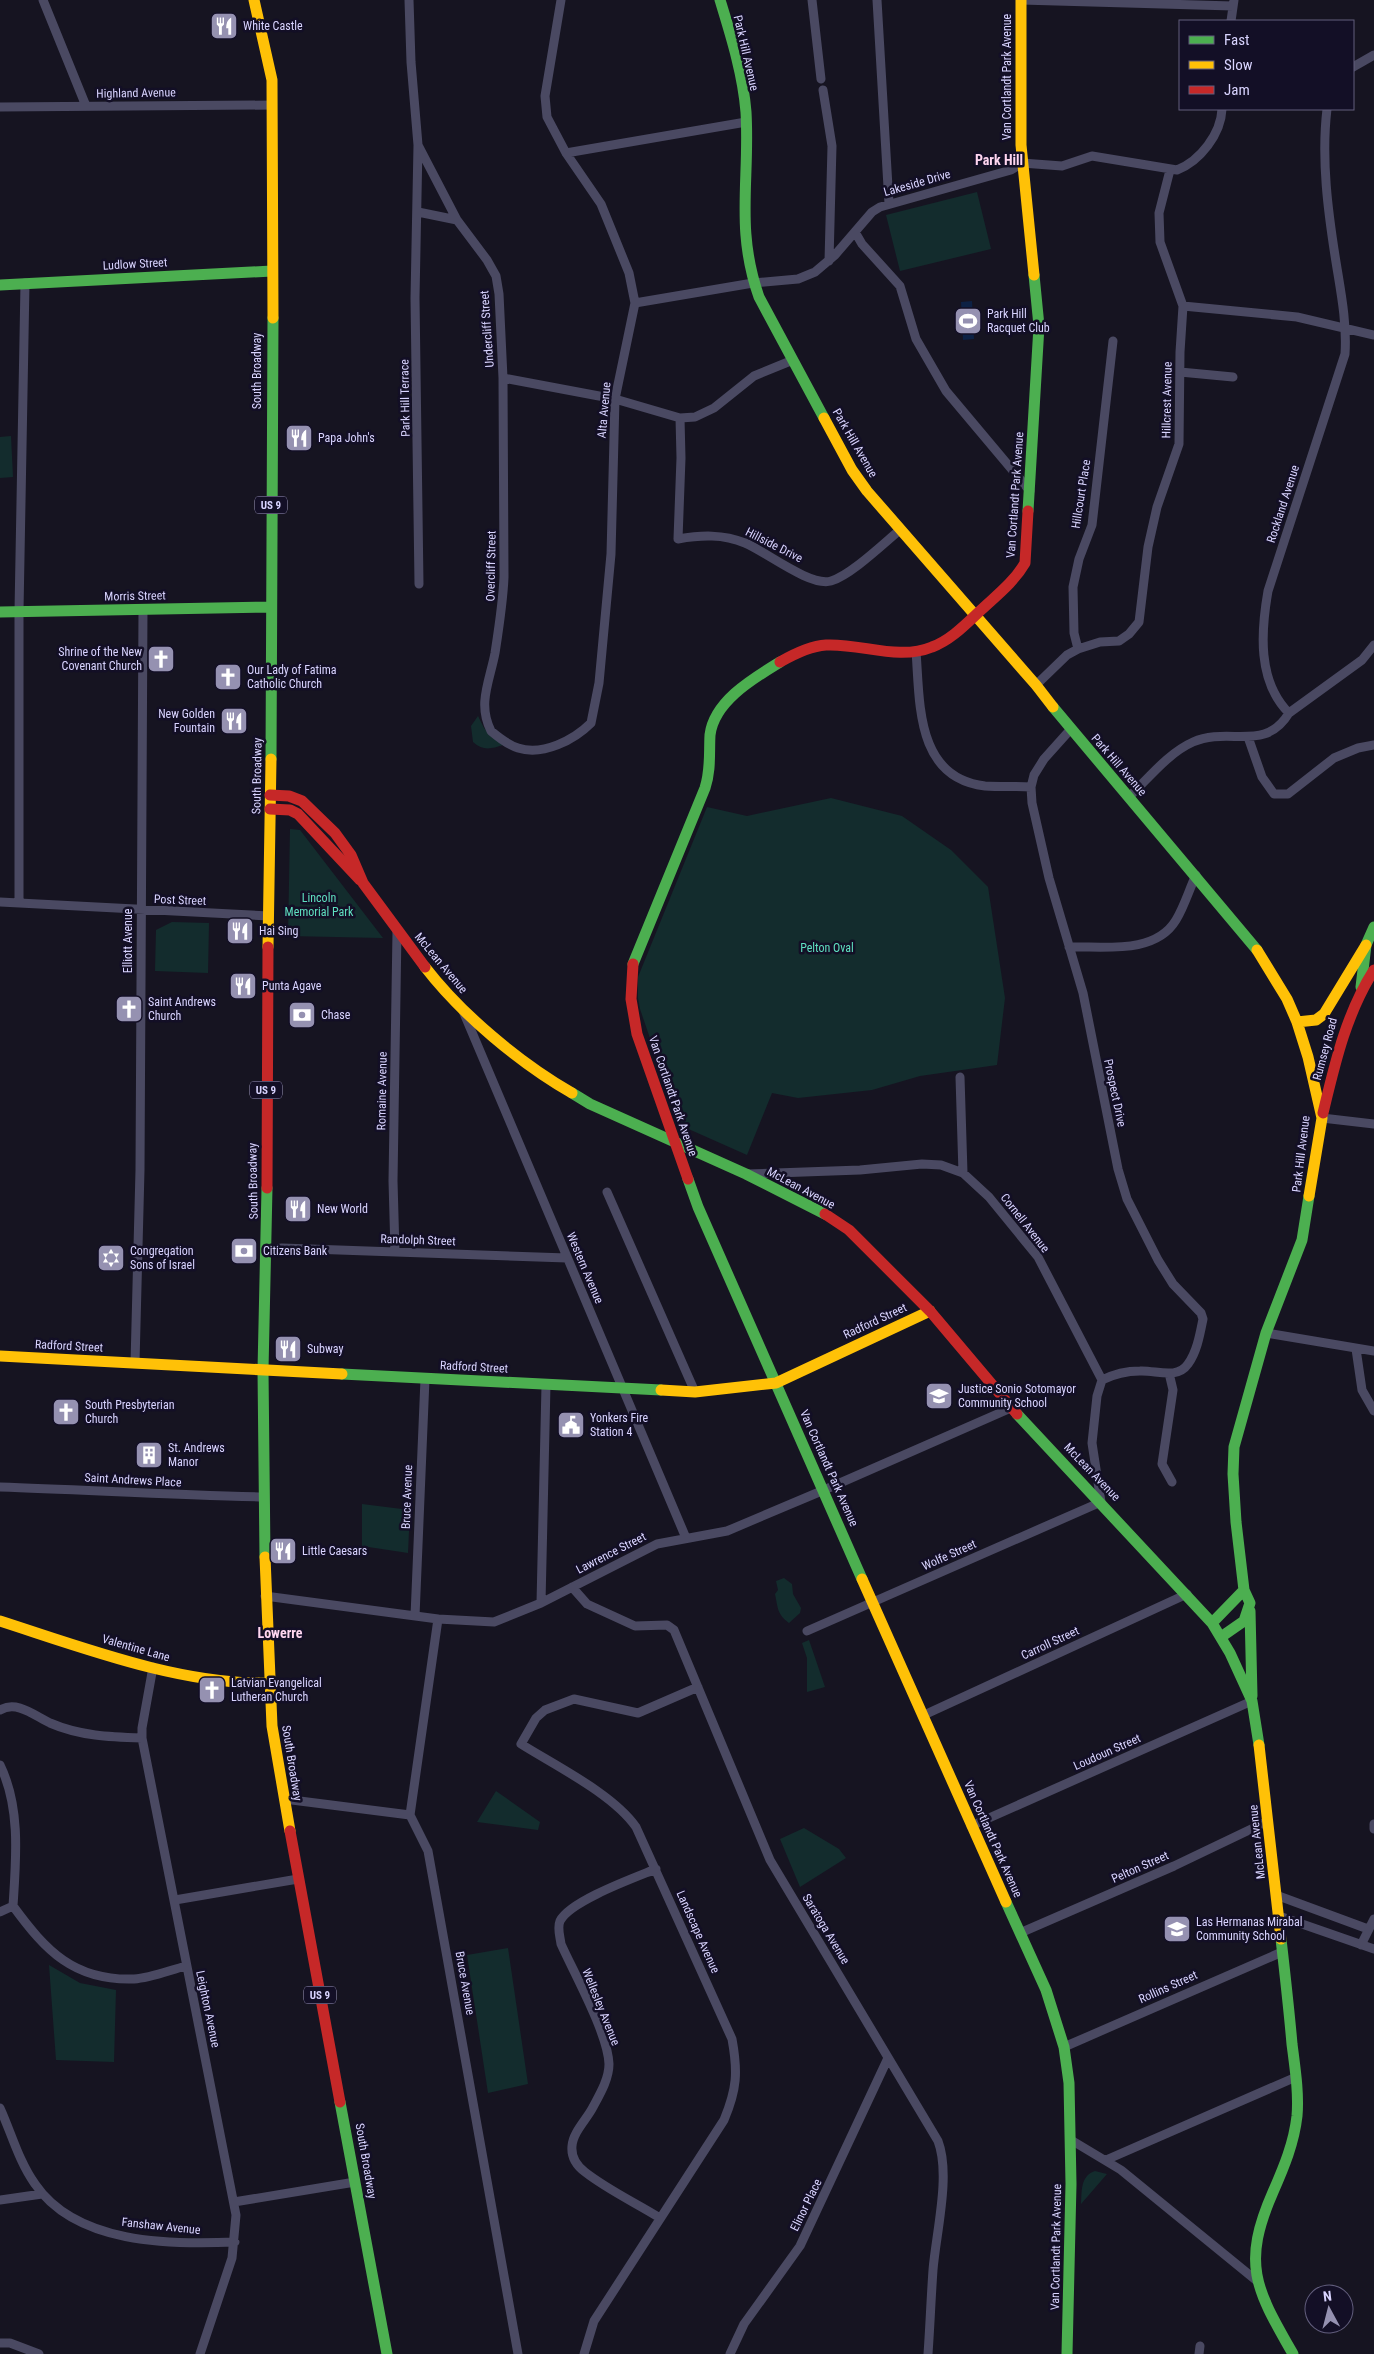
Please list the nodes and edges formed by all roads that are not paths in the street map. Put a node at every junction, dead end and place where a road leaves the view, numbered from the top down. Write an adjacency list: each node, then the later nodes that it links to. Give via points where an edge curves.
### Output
1 (43, 0): 16 (street)
2 (254, 0): 15 (street, South Broadway / US 9, via 272,80)
3 (409, 0): 21 (street, Undercliff Street)
4 (561, 0): 22 (street, Alta Avenue, via 545,96 547,117)
5 (720, 0): 20 (street, Park Hill Avenue, via 740,79)
6 (812, 0): 13 (street)
7 (877, 0): 25 (street)
8 (1021, 0): 9 (street); 23 (street, Van Cortlandt Park Avenue)
9 (1233, 3): 10 (street)
10 (1231, 20)
11 (1374, 55): 12 (street)
12 (1354, 66)
13 (821, 78)
14 (823, 90): 29 (street, via 832,146)
15 (272, 104): 16 (street, Highland Avenue); 30 (street, South Broadway / US 9)
16 (86, 106): 17 (street, Highland Avenue)
17 (0, 107)
18 (1222, 110): 24 (street, via 1215,134 1200,153 1188,166)
19 (1327, 110): 36 (street, Rockland Avenue, via 1323,137 1331,229)
20 (746, 122): 22 (street); 31 (street, Park Hill Avenue, via 742,230)
21 (418, 145): 26 (street, Undercliff Street); 27 (street, Undercliff Street)
22 (566, 152): 34 (street, Alta Avenue, via 601,204 629,273)
23 (1022, 163): 24 (street, Lakeside Drive, via 1062,166 1092,156); 25 (street, Lakeside Drive, via 1011,170); 45 (street, Van Cortlandt Park Avenue, via 1039,326)
24 (1170, 170): 35 (street, Hillcrest Avenue, via 1159,213 1160,242)
25 (889, 204): 28 (street, Lakeside Drive, via 872,212)
26 (418, 212): 27 (street); 47 (street, Park Hill Terrace, via 415,298)
27 (457, 220): 42 (street, Undercliff Street, via 488,260 496,276)
28 (855, 232): 29 (street, Lakeside Drive); 45 (street, via 900,286 916,339 946,392)
29 (829, 260): 31 (street, Lakeside Drive, via 816,272 798,279)
30 (272, 271): 32 (street, Ludlow Street); 48 (street, South Broadway / US 9)
31 (753, 283): 34 (street, Lakeside Drive); 39 (street, Park Hill Avenue)
32 (25, 284): 33 (street, Ludlow Street); 50 (street)
33 (0, 285)
34 (635, 303): 43 (street, Alta Avenue)
35 (1183, 306): 36 (street, via 1296,317); 40 (street, Hillcrest Avenue)
36 (1346, 330): 37 (street); 57 (street, Rockland Avenue, via 1345,354 1268,591 1263,618 1269,680 1280,704)
37 (1374, 335)
38 (1113, 341): 54 (street, Hillcourt Place, via 1092,525 1073,587 1074,633)
39 (793, 360): 44 (street, via 754,376 714,408); 46 (street, Park Hill Avenue, via 852,470 867,492)
40 (1180, 372): 41 (street); 54 (street, Hillcrest Avenue, via 1179,444 1157,507 1139,622 1130,634 1119,641 1100,642)
41 (1233, 377)
42 (503, 378): 43 (street, Undercliff Street); 60 (street, Overcliff Street, via 503,606 484,708 491,731)
43 (615, 399): 44 (street, Undercliff Street); 60 (street, Alta Avenue, via 611,554 599,683 591,723 567,741 536,750 518,748)
44 (680, 418): 46 (street, Hillside Drive, via 678,538 717,535 744,542 813,580 829,582 846,574)
45 (1030, 491): 52 (street, Van Cortlandt Park Avenue, via 1024,563 1011,583)
46 (901, 529): 52 (street, Park Hill Avenue)
47 (419, 584)
48 (271, 607): 49 (street, Morris Street); 63 (street, South Broadway / US 9)
49 (143, 609): 50 (street, Morris Street); 70 (street, Elliott Avenue)
50 (19, 611): 51 (street, Morris Street); 69 (street)
51 (0, 612)
52 (975, 615): 55 (street, Van Cortlandt Park Avenue, via 939,644); 56 (street, Park Hill Avenue)
53 (1374, 645): 57 (street, via 1362,660)
54 (1078, 649): 56 (street, Hillcrest Avenue, via 1056,664)
55 (916, 651): 62 (street, via 926,741 938,763 966,781 984,786); 83 (street, Van Cortlandt Park Avenue, via 824,645 808,649 782,660 740,691 718,713 710,735 710,773 706,789 692,815 630,978 637,1034)
56 (1036, 685): 58 (street, Park Hill Avenue)
57 (1289, 712): 59 (street, via 1283,723 1269,734)
58 (1070, 730): 62 (street, via 1044,759); 64 (street, Park Hill Avenue)
59 (1248, 737): 61 (street, via 1262,777 1274,794 1288,794 1334,758); 64 (street, via 1208,737 1191,743)
60 (508, 742)
61 (1374, 745)
62 (1031, 786): 75 (street, Prospect Drive, via 1047,869)
63 (270, 795): 65 (street, South Broadway / US 9); 67 (street, McLean Avenue, via 295,798 316,814 351,854)
64 (1128, 797): 66 (street, Park Hill Avenue)
65 (270, 809): 67 (street, McLean Avenue, via 290,810 298,814 340,862); 71 (street, South Broadway / US 9)
66 (1196, 875): 75 (street, via 1175,921 1160,938 1128,946); 79 (street, Park Hill Avenue, via 1258,951)
67 (364, 883): 73 (street, McLean Avenue)
68 (0, 902): 69 (street, Post Street)
69 (19, 903): 70 (street, Post Street)
70 (140, 911): 71 (street, Post Street); 95 (street, Elliott Avenue, via 140,1170)
71 (269, 916): 87 (street, South Broadway / US 9)
72 (1374, 927): 74 (street, Rumsey Road)
73 (397, 931): 78 (street, McLean Avenue, via 431,976); 88 (street, Romaine Avenue)
74 (1366, 946): 77 (street, Rumsey Road); 79 (street, via 1324,1014 1316,1020)
75 (1069, 947): 97 (street, Prospect Drive, via 1083,993 1118,1169 1127,1199 1173,1284 1201,1313 1203,1320 1190,1362 1178,1372)
76 (1374, 970): 77 (street, Rumsey Road)
77 (1361, 989): 81 (street, Rumsey Road, via 1342,1038)
78 (462, 1008): 83 (street, McLean Avenue, via 525,1063 554,1083 590,1104); 89 (street, Western Avenue)
79 (1297, 1022): 81 (street, Park Hill Avenue)
80 (960, 1077): 84 (street)
81 (1322, 1118): 82 (street); 91 (street, Park Hill Avenue, via 1302,1240)
82 (1374, 1124)
83 (674, 1143): 85 (street, McLean Avenue); 100 (street, Van Cortlandt Park Avenue, via 698,1207)
84 (963, 1173): 85 (street, Cornell Avenue, via 941,1165 922,1164); 99 (street, Cornell Avenue, via 989,1197 1038,1257)
85 (746, 1174): 90 (street, McLean Avenue, via 849,1230)
86 (607, 1192): 103 (street)
87 (267, 1250): 88 (street, Randolph Street); 96 (street, South Broadway / US 9)
88 (395, 1252): 89 (street, Randolph Street)
89 (567, 1258): 102 (street, Western Avenue)
90 (930, 1311): 100 (street, Radford Street); 104 (street, McLean Avenue)
91 (1266, 1333): 92 (street); 113 (street, Park Hill Avenue, via 1234,1447 1236,1522)
92 (1356, 1349): 93 (street); 105 (street, via 1362,1390)
93 (1374, 1350)
94 (0, 1356): 95 (street, Radford Street)
95 (135, 1363): 96 (street, Radford Street)
96 (263, 1370): 98 (street, Radford Street); 109 (street, South Broadway / US 9)
97 (1168, 1373): 99 (street, via 1141,1370); 106 (street, via 1173,1390 1162,1464)
98 (424, 1379): 101 (street, Radford Street); 119 (street, Bruce Avenue)
99 (1102, 1380): 110 (street, via 1092,1443)
100 (776, 1383): 103 (street, Radford Street); 108 (street, Van Cortlandt Park Avenue)
101 (546, 1384): 102 (street, Radford Street); 117 (street)
102 (622, 1388): 103 (street, Radford Street); 111 (street, Western Avenue)
103 (695, 1392)
104 (1011, 1408): 108 (street, Lawrence Street); 110 (street, McLean Avenue)
105 (1374, 1411)
106 (1172, 1482)
107 (0, 1487): 109 (street, Saint Andrews Place)
108 (824, 1490): 111 (street, Lawrence Street, via 727,1531); 116 (street, Van Cortlandt Park Avenue)
109 (264, 1496): 115 (street, South Broadway / US 9)
110 (1101, 1502): 114 (street, McLean Avenue); 116 (street, Wolfe Street)
111 (686, 1538): 112 (street, Lawrence Street, via 657,1544)
112 (572, 1587): 117 (street, Lawrence Street); 127 (street, Saratoga Avenue, via 587,1604 635,1626 667,1625 674,1630)
113 (1244, 1590): 118 (street, Park Hill Avenue); 122 (street)
114 (1187, 1594): 122 (street, McLean Avenue); 130 (street, Carroll Street)
115 (265, 1596): 119 (street, Lawrence Street); 126 (street, South Broadway / US 9)
116 (872, 1602): 123 (street, Wolfe Street); 130 (street, Van Cortlandt Park Avenue)
117 (541, 1603): 120 (street, Lawrence Street, via 494,1622)
118 (1250, 1603): 124 (street, via 1244,1621); 128 (street)
119 (415, 1616): 120 (street, Lawrence Street)
120 (438, 1619): 134 (street)
121 (0, 1620): 125 (street, Valentine Lane)
122 (1212, 1623): 124 (street, McLean Avenue)
123 (807, 1631)
124 (1221, 1637): 128 (street, McLean Avenue)
125 (152, 1667): 126 (street, Valentine Lane, via 225,1683); 131 (street, Leighton Avenue)
126 (269, 1683): 133 (street, South Broadway / US 9, via 272,1726)
127 (698, 1687): 139 (street, Landscape Avenue, via 638,1713 574,1699 545,1710 536,1718 521,1744 622,1810 636,1827); 154 (street, Saratoga Avenue, via 770,1860)
128 (1252, 1701): 135 (street, McLean Avenue); 137 (street, Loudoun Street)
129 (0, 1710): 131 (street, via 14,1706 89,1736)
130 (924, 1715): 137 (street, Van Cortlandt Park Avenue)
131 (142, 1738): 142 (street, Leighton Avenue)
132 (0, 1765): 143 (street, via 14,1819)
133 (284, 1799): 134 (street); 140 (street, South Broadway / US 9)
134 (410, 1815): 170 (street, Bruce Avenue, via 428,1851)
135 (1268, 1821): 141 (street, McLean Avenue); 148 (street, Pelton Street)
136 (1374, 1824): 138 (street)
137 (971, 1826): 148 (street, Van Cortlandt Park Avenue)
138 (1374, 1829)
139 (656, 1868): 163 (street, Landscape Avenue, via 732,2039 737,2078 724,2120); 163 (street, Wellesley Avenue, via 566,1912 559,1930 561,1944 606,2044 609,2064 602,2090 575,2134 572,2145 574,2160 584,2172)
140 (298, 1879): 142 (street); 159 (street, South Broadway / US 9)
141 (1276, 1895): 145 (street, McLean Avenue); 147 (street)
142 (175, 1900): 152 (street, Leighton Avenue)
143 (14, 1906): 144 (street); 152 (street, via 45,1946 62,1961 83,1972 136,1979)
144 (0, 1912)
145 (1279, 1916): 149 (street); 151 (street, McLean Avenue)
146 (1374, 1919): 147 (street)
147 (1368, 1930): 149 (street)
148 (1020, 1933): 153 (street, Van Cortlandt Park Avenue, via 1046,1990)
149 (1361, 1944): 150 (street)
150 (1374, 1949)
151 (1282, 1952): 153 (street, Rollins Street); 155 (street, McLean Avenue)
152 (186, 1966): 162 (street, Leighton Avenue)
153 (1064, 2046): 157 (street, Van Cortlandt Park Avenue)
154 (888, 2058): 172 (street, Elinor Place, via 800,2246 744,2324); 173 (street, Saratoga Avenue, via 938,2141 942,2157)
155 (1296, 2077): 158 (street); 165 (street, McLean Avenue, via 1295,2132 1289,2155 1260,2222 1255,2255)
156 (0, 2108): 160 (street, Fanshaw Avenue)
157 (1071, 2140): 158 (street); 174 (street, Van Cortlandt Park Avenue)
158 (1106, 2160): 165 (street)
159 (355, 2182): 162 (street); 169 (street, South Broadway / US 9)
160 (42, 2194): 161 (street); 164 (street, Fanshaw Avenue, via 89,2226 111,2232 186,2243)
161 (0, 2200)
162 (234, 2202): 164 (street, Leighton Avenue)
163 (660, 2218): 171 (street, Landscape Avenue, via 594,2321)
164 (235, 2242): 168 (street, Leighton Avenue, via 226,2280)
165 (1257, 2281): 175 (street, McLean Avenue, via 1268,2313)
166 (0, 2343): 167 (street, via 10,2343)
167 (39, 2354)
168 (200, 2354)
169 (388, 2354)
170 (518, 2354)
171 (584, 2354)
172 (730, 2354)
173 (928, 2354)
174 (1068, 2354)
175 (1293, 2354)

